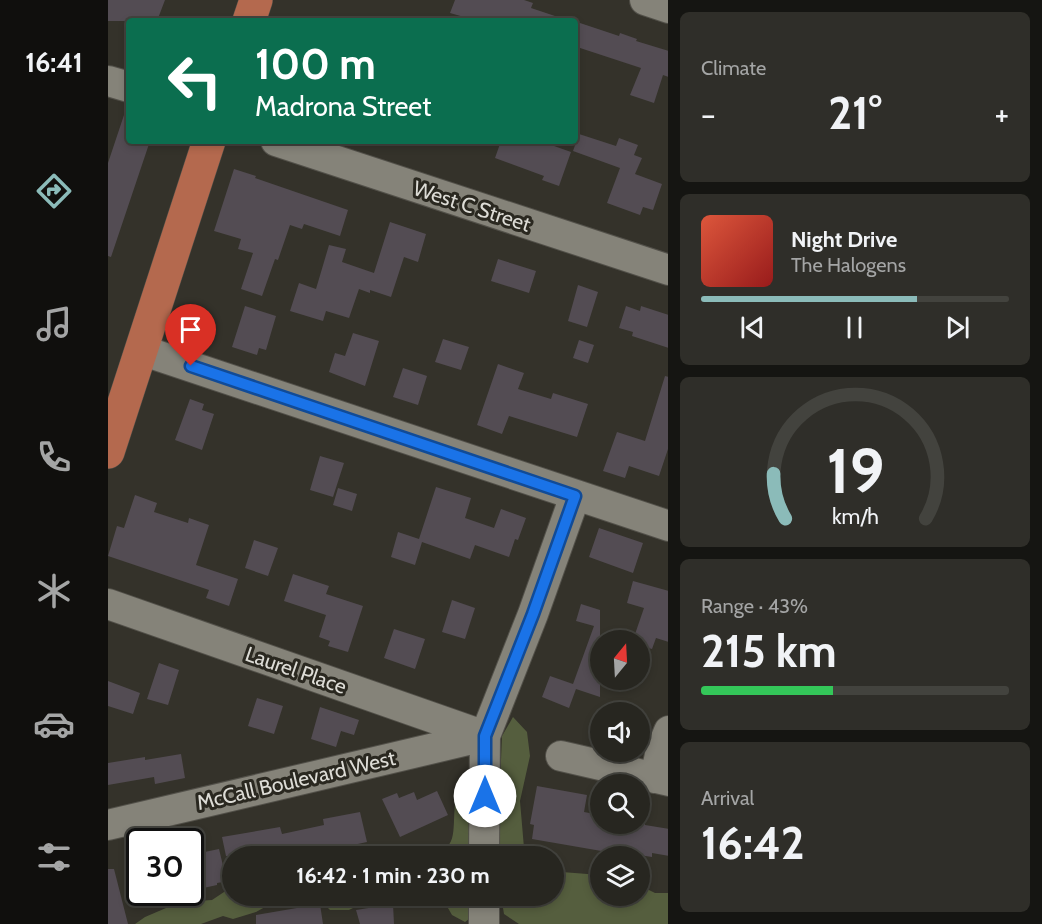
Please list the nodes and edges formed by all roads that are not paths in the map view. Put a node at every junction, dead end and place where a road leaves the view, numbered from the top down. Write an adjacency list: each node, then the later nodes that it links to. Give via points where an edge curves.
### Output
1 (256, 0): 4 (main road)
2 (645, 0): 3 (street)
3 (668, 8)
4 (250, 18)
5 (108, 81): 6 (street)
6 (126, 86)
7 (207, 144): 10 (main road)
8 (285, 144): 9 (street, West C Street)
9 (668, 270)
10 (141, 350): 11 (main road); 12 (street)
11 (108, 452)
12 (575, 496): 13 (street); 16 (street)
13 (668, 526)
14 (108, 604): 16 (street, Laurel Place)
15 (668, 733): 18 (street, via 661,750)
16 (485, 736): 19 (street, McCall Boulevard West); 20 (street)
17 (561, 756): 18 (street)
18 (662, 779)
19 (108, 825)
20 (484, 846)
21 (484, 906): 22 (street)
22 (484, 924)

